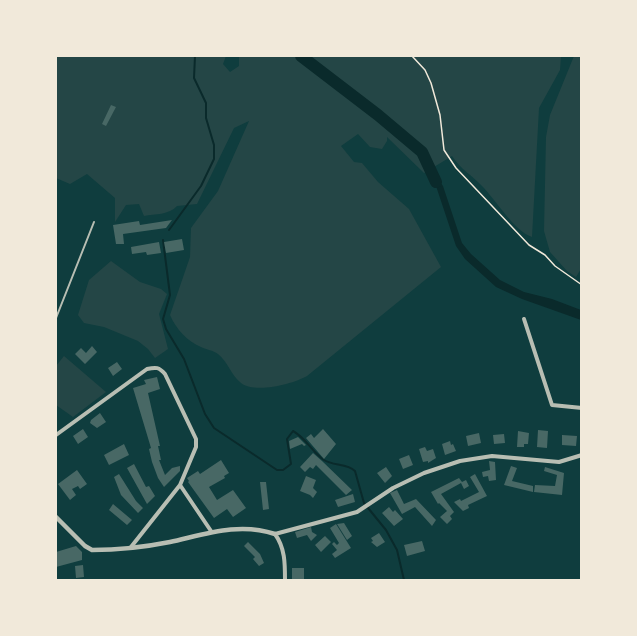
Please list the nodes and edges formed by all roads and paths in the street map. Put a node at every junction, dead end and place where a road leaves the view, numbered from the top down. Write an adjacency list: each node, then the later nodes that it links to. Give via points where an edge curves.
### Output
1 (412, 56): 3 (path, via 431,83 444,150 456,168 528,245)
2 (94, 222): 4 (lane)
3 (582, 285)
4 (56, 318)
5 (524, 320): 6 (street, via 552,405)
6 (582, 408)
7 (56, 435): 9 (street, via 147,369 160,369 196,440)
8 (582, 455): 12 (street, via 559,462 492,456 460,461 393,488 357,512)
9 (180, 485): 11 (street); 13 (street)
10 (56, 517): 13 (street, via 92,550)
11 (211, 531): 12 (street, via 241,528); 13 (street)
12 (275, 534): 14 (street, via 285,557)
13 (131, 547)
14 (285, 580)

